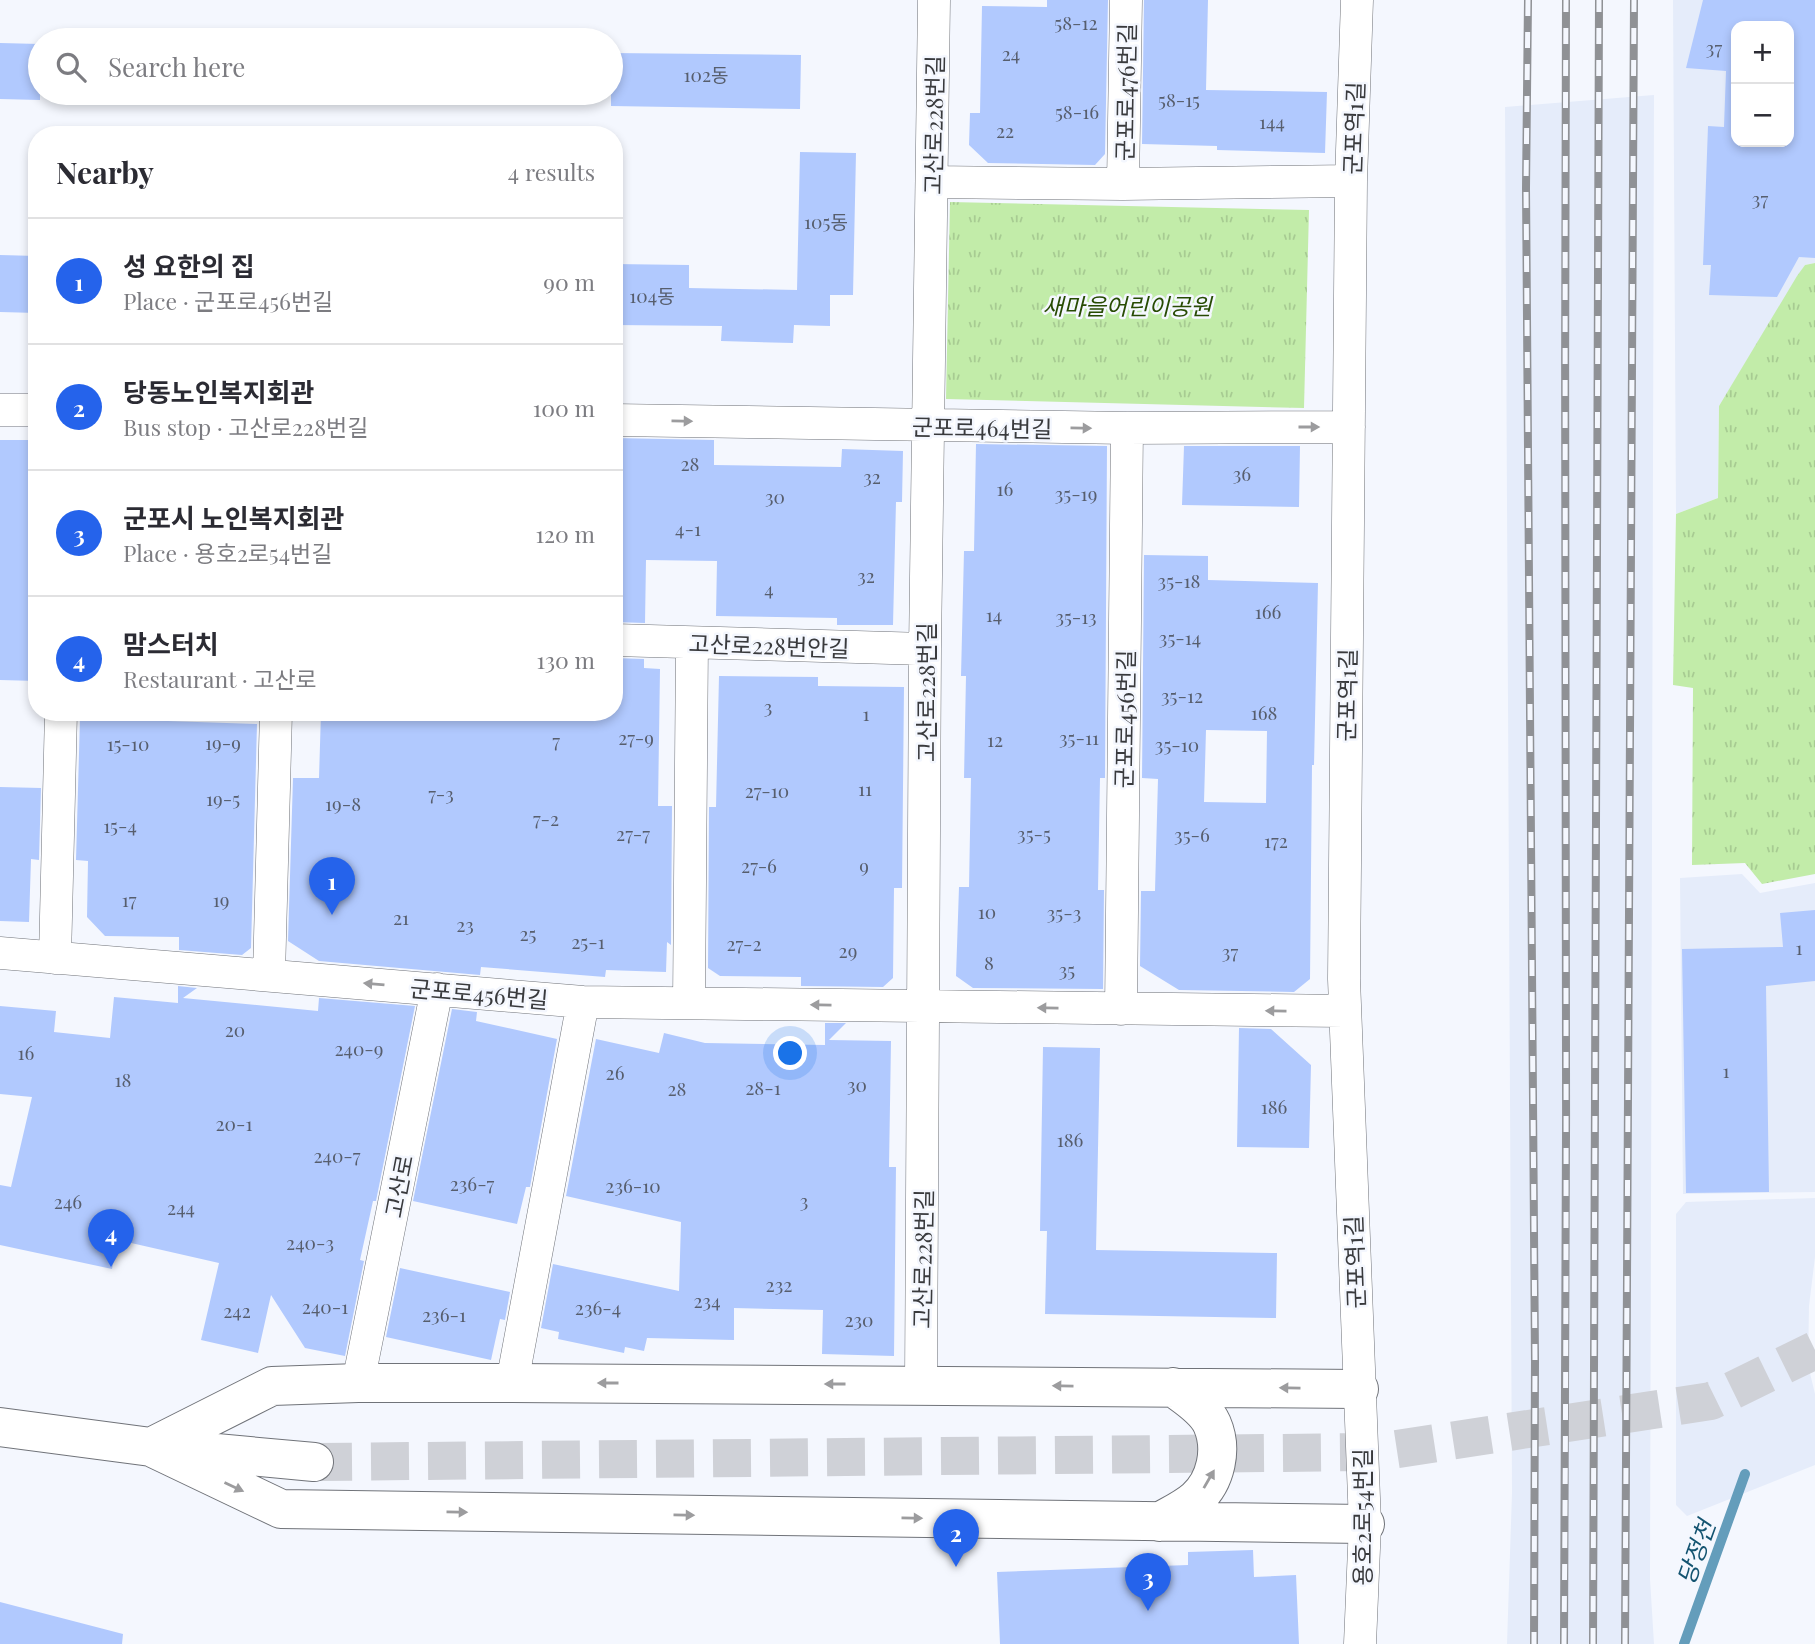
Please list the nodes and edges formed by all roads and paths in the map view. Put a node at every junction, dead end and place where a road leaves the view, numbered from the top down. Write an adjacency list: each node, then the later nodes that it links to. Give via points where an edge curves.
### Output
1 (934, 0): 5 (street, 고산로228번길)
2 (1126, 0): 6 (street, 군포로476번길)
3 (1357, 0): 4 (street, 군포역1길)
4 (1351, 181): 6 (street); 11 (street, 군포역1길)
5 (932, 182): 6 (street); 10 (street, 고산로228번길)
6 (1123, 184)
7 (0, 410): 8 (street)
8 (28, 410)
9 (623, 420): 10 (street, 군포로464번길, one-way to 10)
10 (928, 426): 12 (street, 군포로464번길, one-way to 12); 15 (street, 고산로228번길)
11 (1349, 427): 12 (street, 군포로464번길, one-way to 11); 26 (street, 군포역1길)
12 (1127, 429): 25 (street, 군포로456번길)
13 (623, 640): 14 (street, 고산로228번안길)
14 (692, 643): 15 (street, 고산로228번안길); 23 (street)
15 (925, 649): 24 (street, 고산로228번길)
16 (61, 721): 19 (street)
17 (276, 721): 20 (street)
18 (0, 953): 19 (street, 군포로456번길)
19 (54, 958): 20 (street, 군포로456번길)
20 (269, 975): 21 (street, 군포로456번길, one-way to 20)
21 (437, 989): 22 (street, 군포로456번길); 27 (street, 고산로)
22 (583, 1002): 23 (street, 군포로456번길); 28 (street)
23 (689, 1003): 24 (street, 군포로456번길, one-way to 23)
24 (924, 1006): 25 (street, 군포로456번길, one-way to 24); 29 (street, 고산로228번길)
25 (1121, 1009): 26 (street, 군포로456번길, one-way to 25)
26 (1344, 1011): 31 (street, 군포역1길)
27 (358, 1383): 28 (street); 33 (street, via 272,1386)
28 (512, 1383): 29 (street, one-way to 28)
29 (921, 1384): 30 (street, one-way to 29)
30 (1173, 1387): 31 (street, one-way to 30); 35 (street, one-way to 30, via 1196,1499 1215,1474 1212,1424)
31 (1359, 1389): 36 (street, 용호2로54번길)
32 (0, 1427): 33 (street)
33 (151, 1447): 34 (street); 35 (street, one-way to 35, via 281,1509)
34 (314, 1462)
35 (1159, 1522): 36 (street)
36 (1365, 1524): 37 (street, 용호2로54번길)
37 (1360, 1644)

